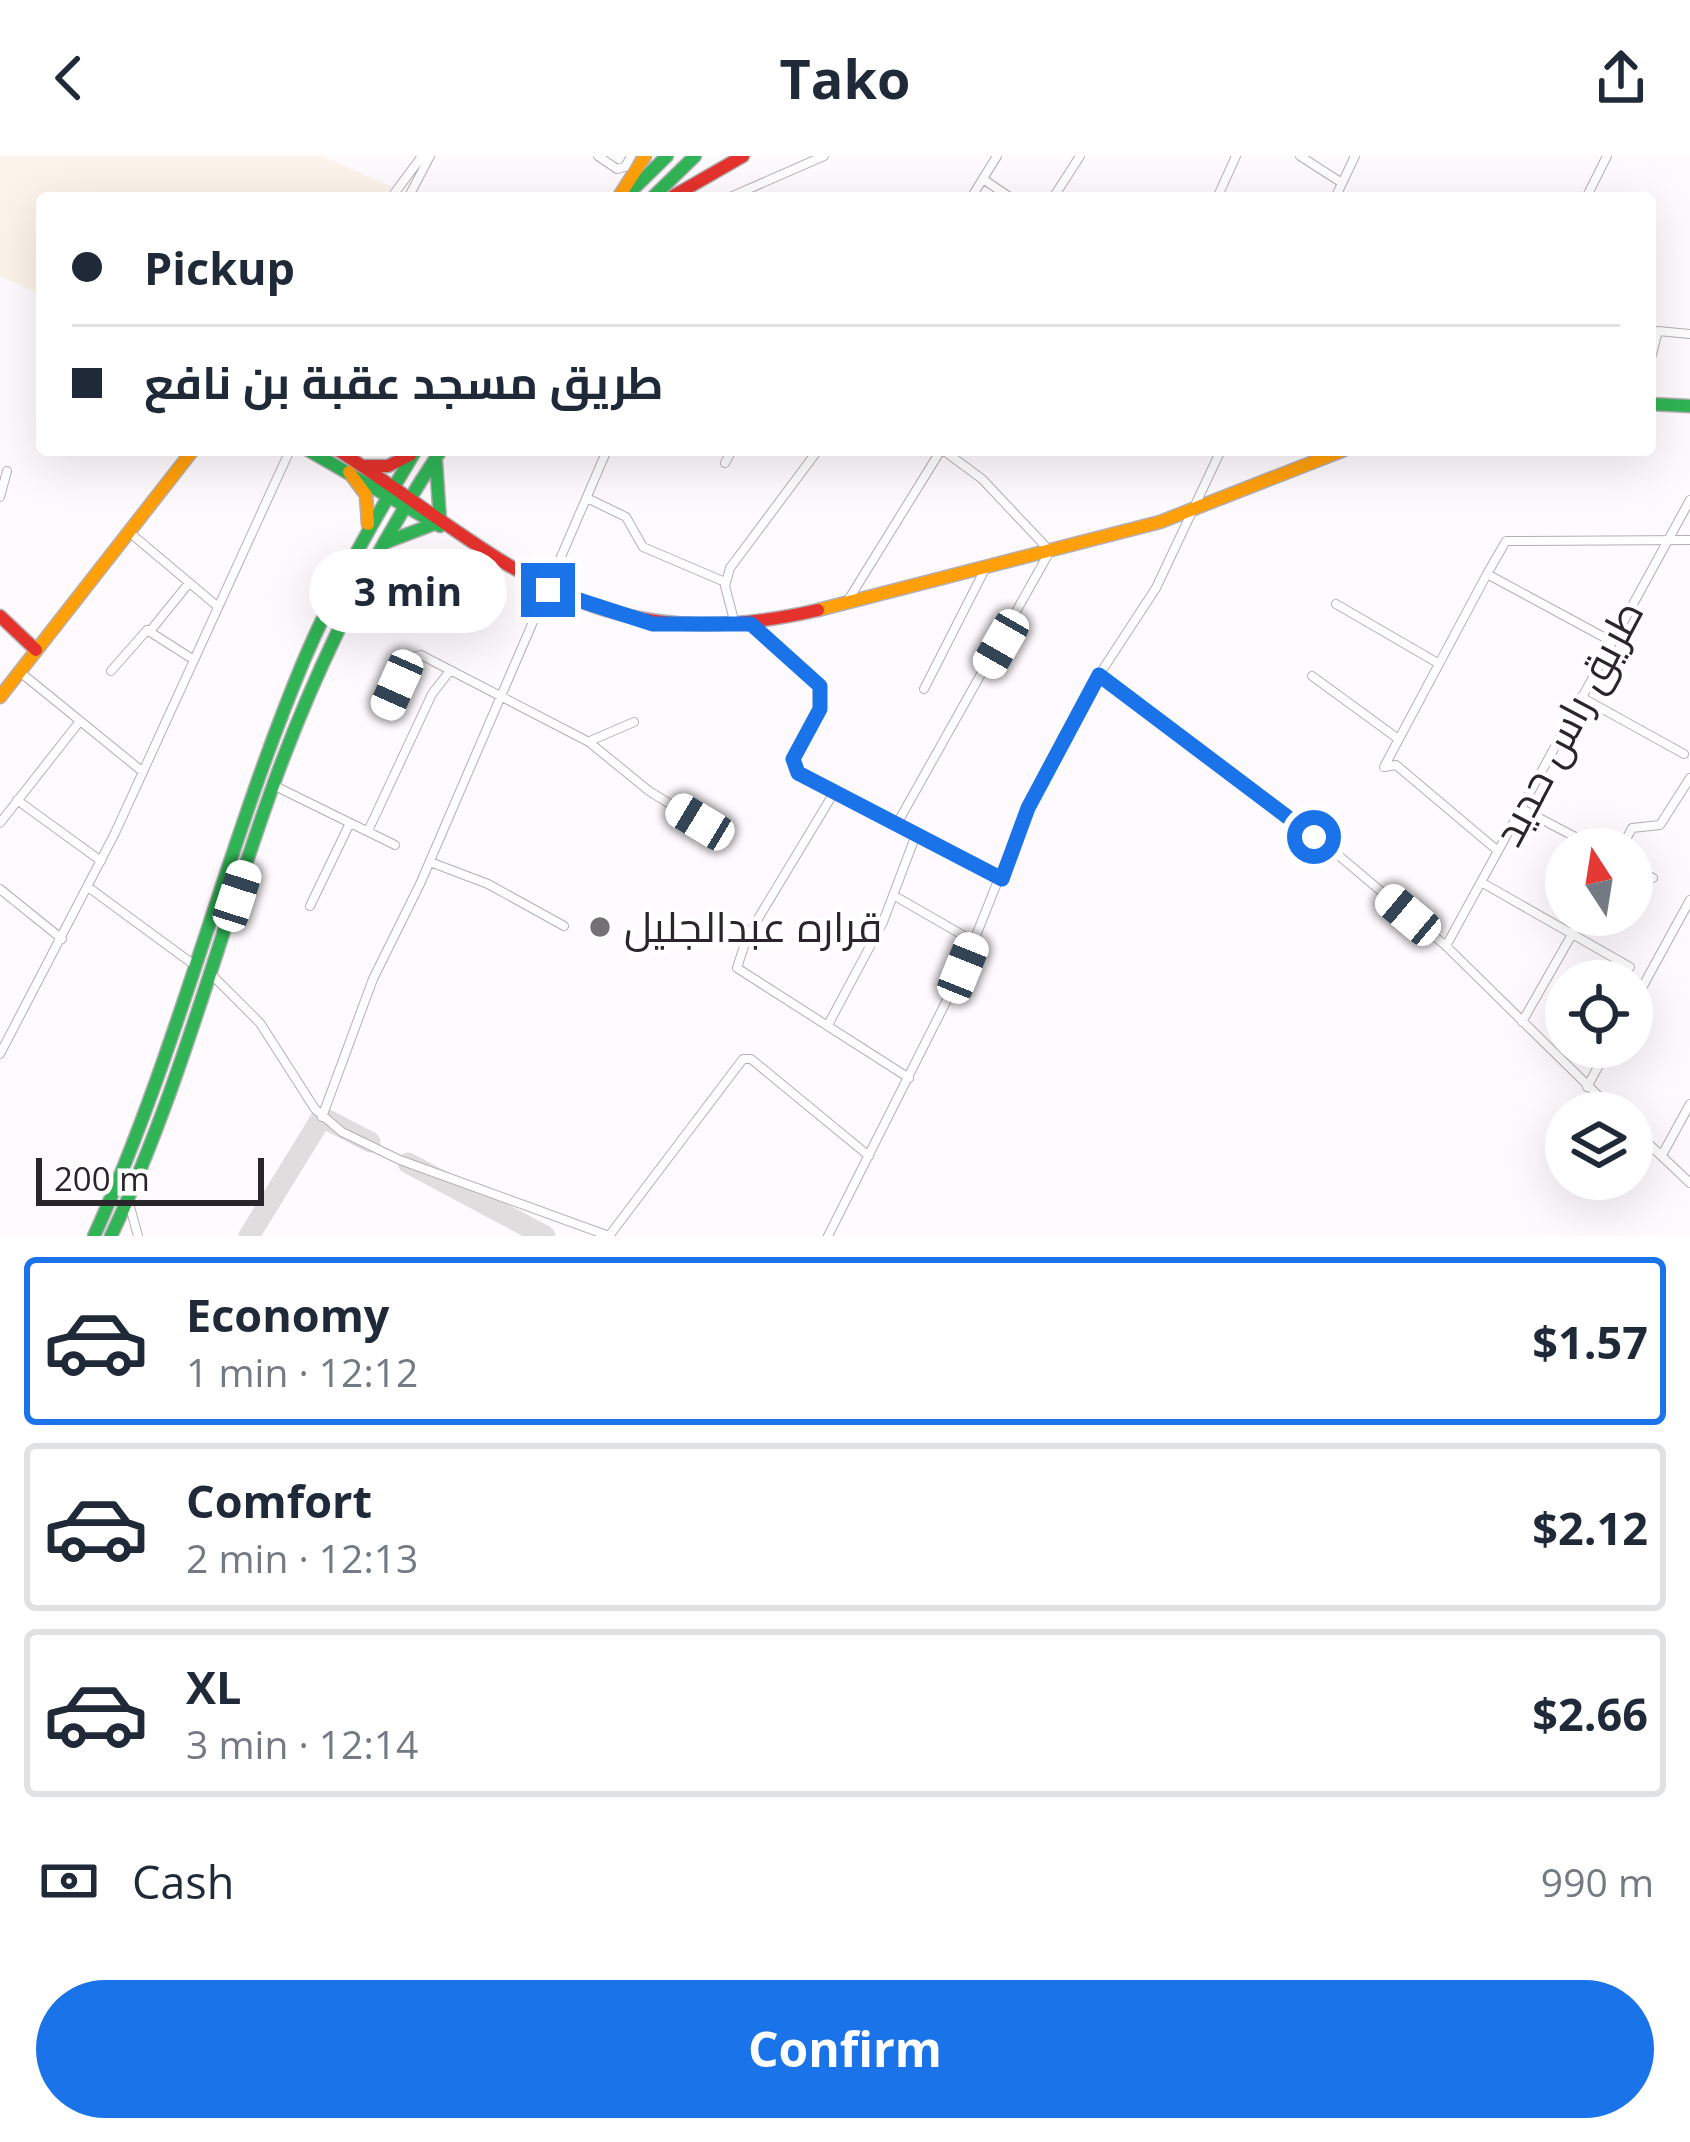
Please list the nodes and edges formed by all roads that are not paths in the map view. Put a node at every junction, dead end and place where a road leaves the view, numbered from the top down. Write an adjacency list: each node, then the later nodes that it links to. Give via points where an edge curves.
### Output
1 (426, 156): 17 (street); 18 (street)
2 (598, 156): 3 (street, via 616,169)
3 (631, 156)
4 (645, 156): 19 (main road)
5 (667, 156): 20 (main road)
6 (695, 156): 21 (main road)
7 (743, 156): 22 (main road)
8 (824, 156): 23 (street)
9 (997, 156): 15 (street)
10 (1080, 156): 26 (street)
11 (1236, 156): 27 (street)
12 (1300, 156): 16 (street)
13 (1355, 156): 16 (street)
14 (1606, 156): 29 (street)
15 (983, 178): 24 (street); 25 (street)
16 (1342, 183): 28 (street)
17 (396, 192)
18 (411, 192)
19 (624, 192)
20 (628, 192)
21 (658, 192)
22 (680, 192)
23 (742, 192)
24 (975, 192)
25 (1003, 192)
26 (1057, 192)
27 (1220, 192)
28 (1338, 192)
29 (1589, 192)
30 (1690, 334): 31 (street, via 1658,331)
31 (1656, 339)
32 (1656, 404): 33 (main road)
33 (1690, 406)
34 (189, 456): 60 (main road)
35 (287, 456): 73 (street)
36 (319, 456): 52 (main road)
37 (348, 456): 50 (main road)
38 (406, 456): 50 (main road)
39 (412, 456): 53 (main road)
40 (437, 456): 57 (main road)
41 (439, 456): 59 (main road)
42 (605, 456): 55 (street)
43 (729, 456): 49 (street)
44 (814, 456): 68 (street)
45 (938, 456): 71 (street)
46 (950, 456): 65 (street)
47 (1217, 456): 58 (street)
48 (1328, 456): 58 (main road)
49 (725, 463)
50 (364, 466): 53 (main road)
51 (7, 471): 54 (street)
52 (349, 472): 53 (main road); 61 (main road, via 366,495)
53 (391, 491): 57 (main road); 61 (main road)
54 (0, 496)
55 (589, 499): 68 (street, via 626,517 644,547); 70 (street)
56 (1690, 500): 62 (street, طريق راس حديد)
57 (405, 501): 59 (main road); 64 (main road)
58 (1190, 513): 65 (main road); 84 (street, via 1156,587)
59 (440, 524): 64 (main road); 70 (main road)
60 (129, 532): 69 (street); 78 (main road)
61 (365, 532): 129 (main road, via 303,662)
62 (1668, 540): 63 (street); 67 (street, via 1506,541); 77 (street, طريق راس حديد)
63 (1690, 540)
64 (379, 547): 98 (main road, via 320,664)
65 (1050, 551): 66 (main road); 105 (street)
66 (986, 568): 71 (main road); 86 (street)
67 (1487, 574): 77 (street); 80 (street)
68 (725, 582): 75 (street)
69 (190, 583): 73 (street); 76 (street)
70 (548, 590): 75 (main road, via 653,624); 87 (street)
71 (847, 603): 75 (main road)
72 (1336, 604): 80 (street)
73 (217, 606): 79 (street)
74 (0, 616): 78 (main road)
75 (743, 625): 99 (street, via 820,686 820,709 792,766)
76 (152, 630): 79 (street); 81 (street)
77 (1611, 641): 88 (street, طريق راس حديد)
78 (36, 650): 82 (main road)
79 (194, 660): 96 (street)
80 (1436, 662): 93 (street)
81 (110, 671)
82 (20, 672): 89 (main road); 91 (street)
83 (449, 672): 87 (street); 90 (street, via 412,656); 108 (street)
84 (1099, 675): 114 (street, via 1028,808); 127 (street)
85 (1312, 676): 93 (street)
86 (924, 689)
87 (501, 696): 94 (street); 113 (street)
88 (1581, 697): 95 (street); 101 (street, طريق راس حديد)
89 (0, 698)
90 (385, 712)
91 (80, 721): 96 (street); 100 (street)
92 (634, 722): 94 (street)
93 (1397, 738): 111 (street, via 1386,770 1396,765)
94 (589, 742): 102 (street)
95 (1684, 754)
96 (143, 772): 112 (street)
97 (1690, 778): 107 (street, via 1660,825)
98 (273, 785): 104 (street); 131 (main road)
99 (835, 791): 105 (street); 133 (street, via 736,960 751,981)
100 (17, 800): 103 (street); 112 (street)
101 (1522, 809): 106 (street); 111 (street, طريق راس حديد)
102 (700, 822)
103 (0, 823)
104 (350, 823): 108 (street); 120 (street)
105 (898, 823): 109 (street)
106 (1558, 828)
107 (1632, 828)
108 (368, 831): 110 (street)
109 (917, 832): 114 (street); 118 (street)
110 (395, 845)
111 (1498, 851): 115 (street, طريق راس حديد)
112 (101, 861): 116 (street)
113 (430, 862): 122 (street); 141 (street, via 365,998)
114 (1002, 879): 126 (street)
115 (1481, 882): 121 (street); 127 (street, طريق راس حديد)
116 (88, 887): 125 (street); 129 (street)
117 (0, 889): 125 (street)
118 (892, 895): 126 (street); 133 (street)
119 (1690, 900): 130 (street)
120 (310, 906)
121 (1545, 919)
122 (564, 926)
123 (1571, 936): 132 (street)
124 (1574, 936): 128 (street)
125 (62, 939): 134 (street)
126 (974, 941): 137 (street)
127 (1446, 946): 132 (street)
128 (1617, 960)
129 (197, 967): 147 (main road, via 137,1144)
130 (1653, 968)
131 (211, 974): 141 (street, via 260,1023); 146 (main road)
132 (1522, 1022): 138 (street)
133 (829, 1023): 137 (street)
134 (4, 1035): 135 (street)
135 (0, 1054)
136 (1597, 1068): 138 (street)
137 (909, 1078): 144 (street)
138 (1587, 1087): 139 (street)
139 (1593, 1092)
140 (1690, 1104): 143 (street)
141 (322, 1117): 150 (street, via 400,1160)
142 (1653, 1148): 143 (street)
143 (1661, 1155): 145 (street)
144 (869, 1156): 150 (street, via 743,1059); 151 (street)
145 (1690, 1183)
146 (129, 1200): 148 (main road); 149 (street)
147 (94, 1236)
148 (110, 1236)
149 (138, 1236)
150 (609, 1236)
151 (828, 1236)

